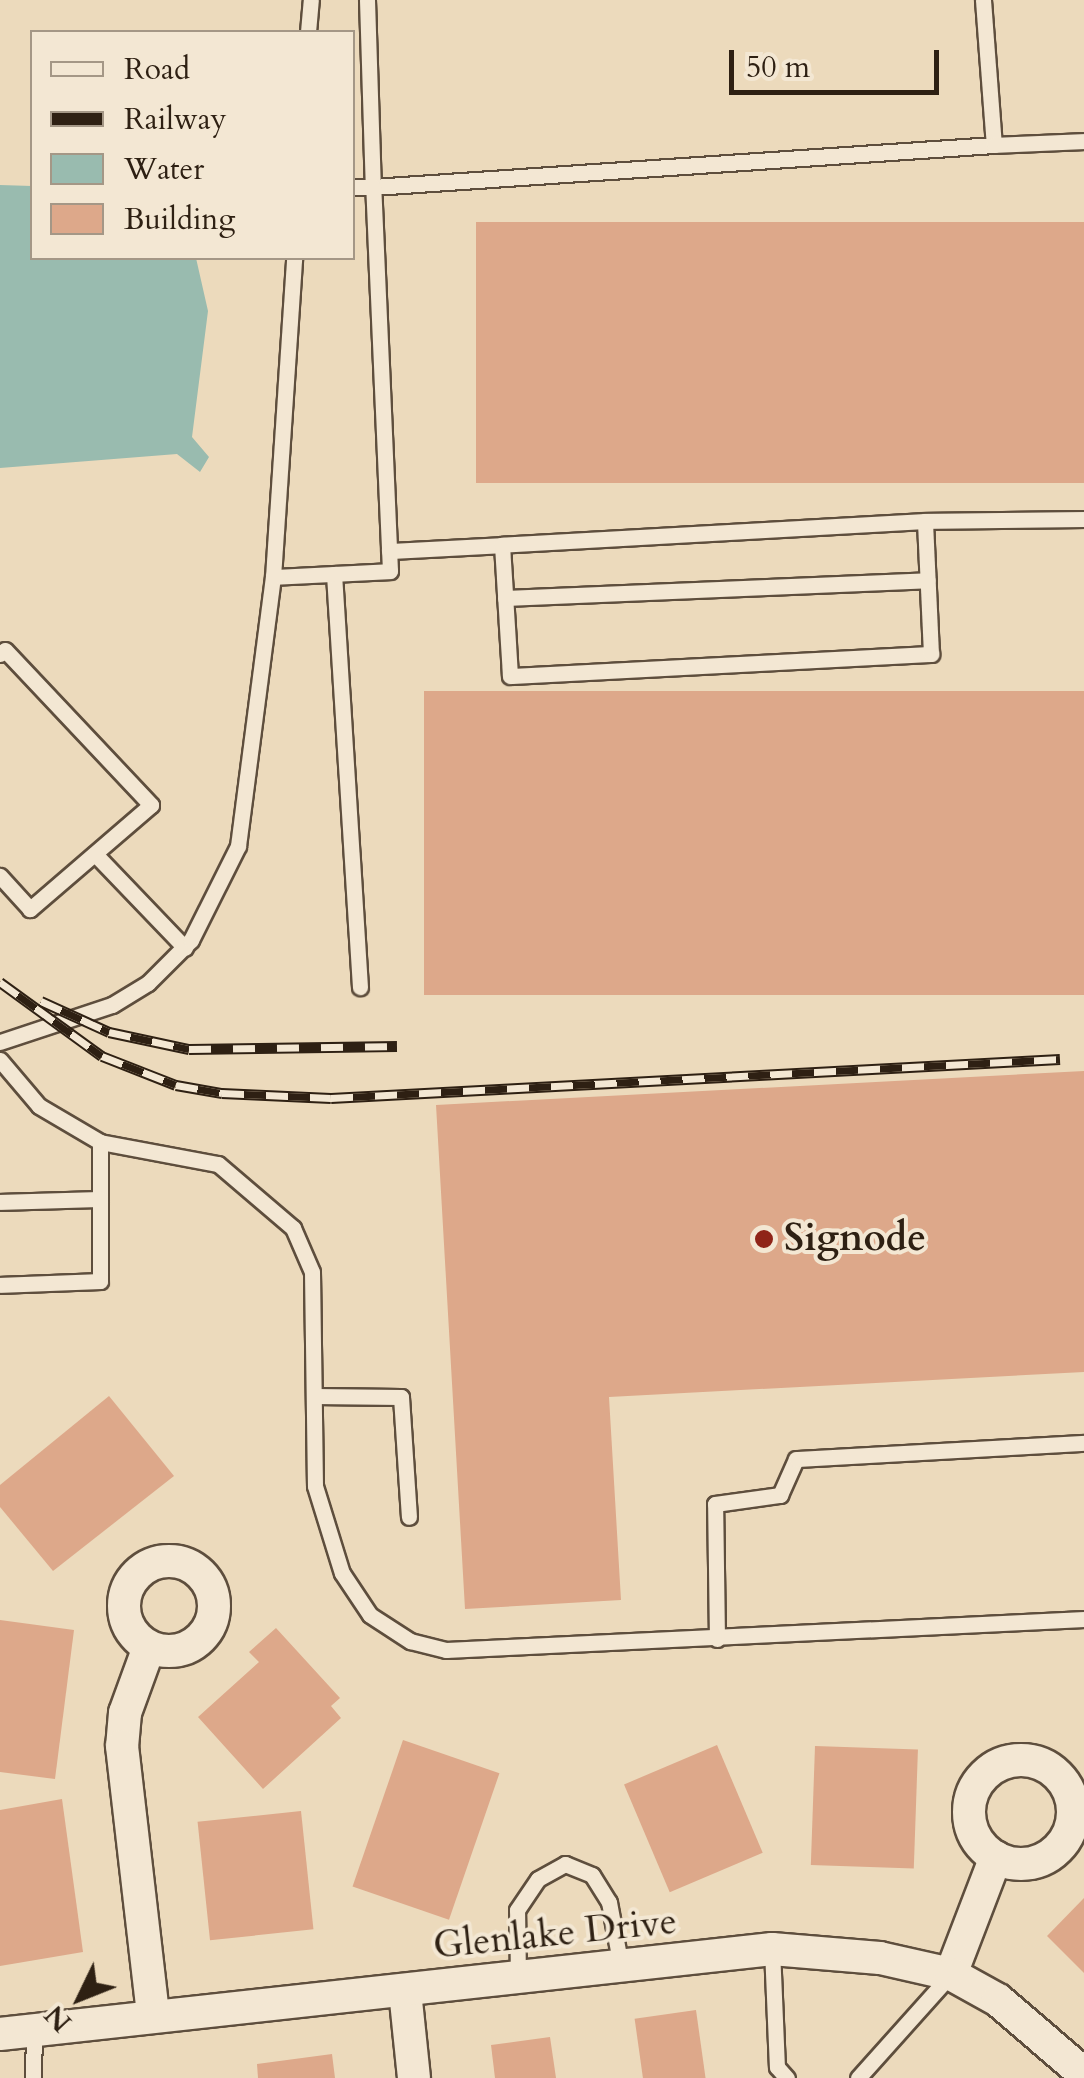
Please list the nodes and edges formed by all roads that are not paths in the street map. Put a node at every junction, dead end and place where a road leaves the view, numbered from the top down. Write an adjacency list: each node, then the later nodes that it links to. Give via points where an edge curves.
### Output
1 (310, 0): 4 (lane)
2 (367, 0): 8 (lane)
3 (983, 0): 6 (lane)
4 (308, 30)
5 (1084, 141): 6 (lane)
6 (994, 144): 8 (lane)
7 (355, 187): 8 (lane)
8 (373, 187): 13 (lane)
9 (294, 260): 15 (lane)
10 (1084, 520): 11 (lane)
11 (926, 521): 12 (lane); 16 (lane)
12 (502, 545): 13 (lane); 17 (lane)
13 (389, 552): 14 (lane, via 390,570)
14 (334, 574): 15 (lane); 22 (lane)
15 (273, 577): 21 (lane, via 238,846)
16 (928, 580): 17 (lane); 17 (lane, via 931,654 510,676)
17 (505, 598)
18 (0, 654): 19 (lane, via 5,650 151,805)
19 (95, 854): 20 (lane, via 30,908); 21 (lane)
20 (0, 876)
21 (184, 948): 23 (lane, via 112,1005)
22 (360, 987)
23 (0, 1042)
24 (0, 1060): 25 (lane, via 40,1106)
25 (100, 1142): 26 (lane); 29 (lane, via 165,1149 218,1164 292,1228 312,1272)
26 (100, 1199): 27 (lane); 28 (lane, via 100,1281)
27 (0, 1202)
28 (0, 1285)
29 (314, 1396): 31 (lane, via 401,1397); 33 (lane, via 315,1486 342,1573 370,1615 410,1642 446,1650)
30 (1084, 1443): 33 (lane, via 796,1459 780,1495 715,1504)
31 (409, 1517)
32 (1084, 1620): 33 (lane)
33 (717, 1639)
34 (149, 1647): 41 (street, via 125,1713 122,1746)
35 (996, 1857): 38 (street)
36 (772, 1950): 37 (street, Glenlake Drive); 38 (street, Glenlake Drive, via 880,1958); 47 (lane, via 777,2067)
37 (621, 1967): 39 (street, Glenlake Drive); 39 (lane, via 609,1902 592,1875 565,1864 538,1879 516,1910)
38 (951, 1974): 44 (street, Glenlake Drive, via 998,2000); 48 (lane)
39 (518, 1978): 40 (street, Glenlake Drive)
40 (405, 1991): 41 (street, Glenlake Drive); 46 (street)
41 (153, 2013): 42 (street, Glenlake Drive)
42 (34, 2032): 43 (street, Glenlake Drive); 45 (lane)
43 (0, 2034)
44 (1084, 2074)
45 (33, 2078)
46 (414, 2078)
47 (787, 2078)
48 (858, 2078)

